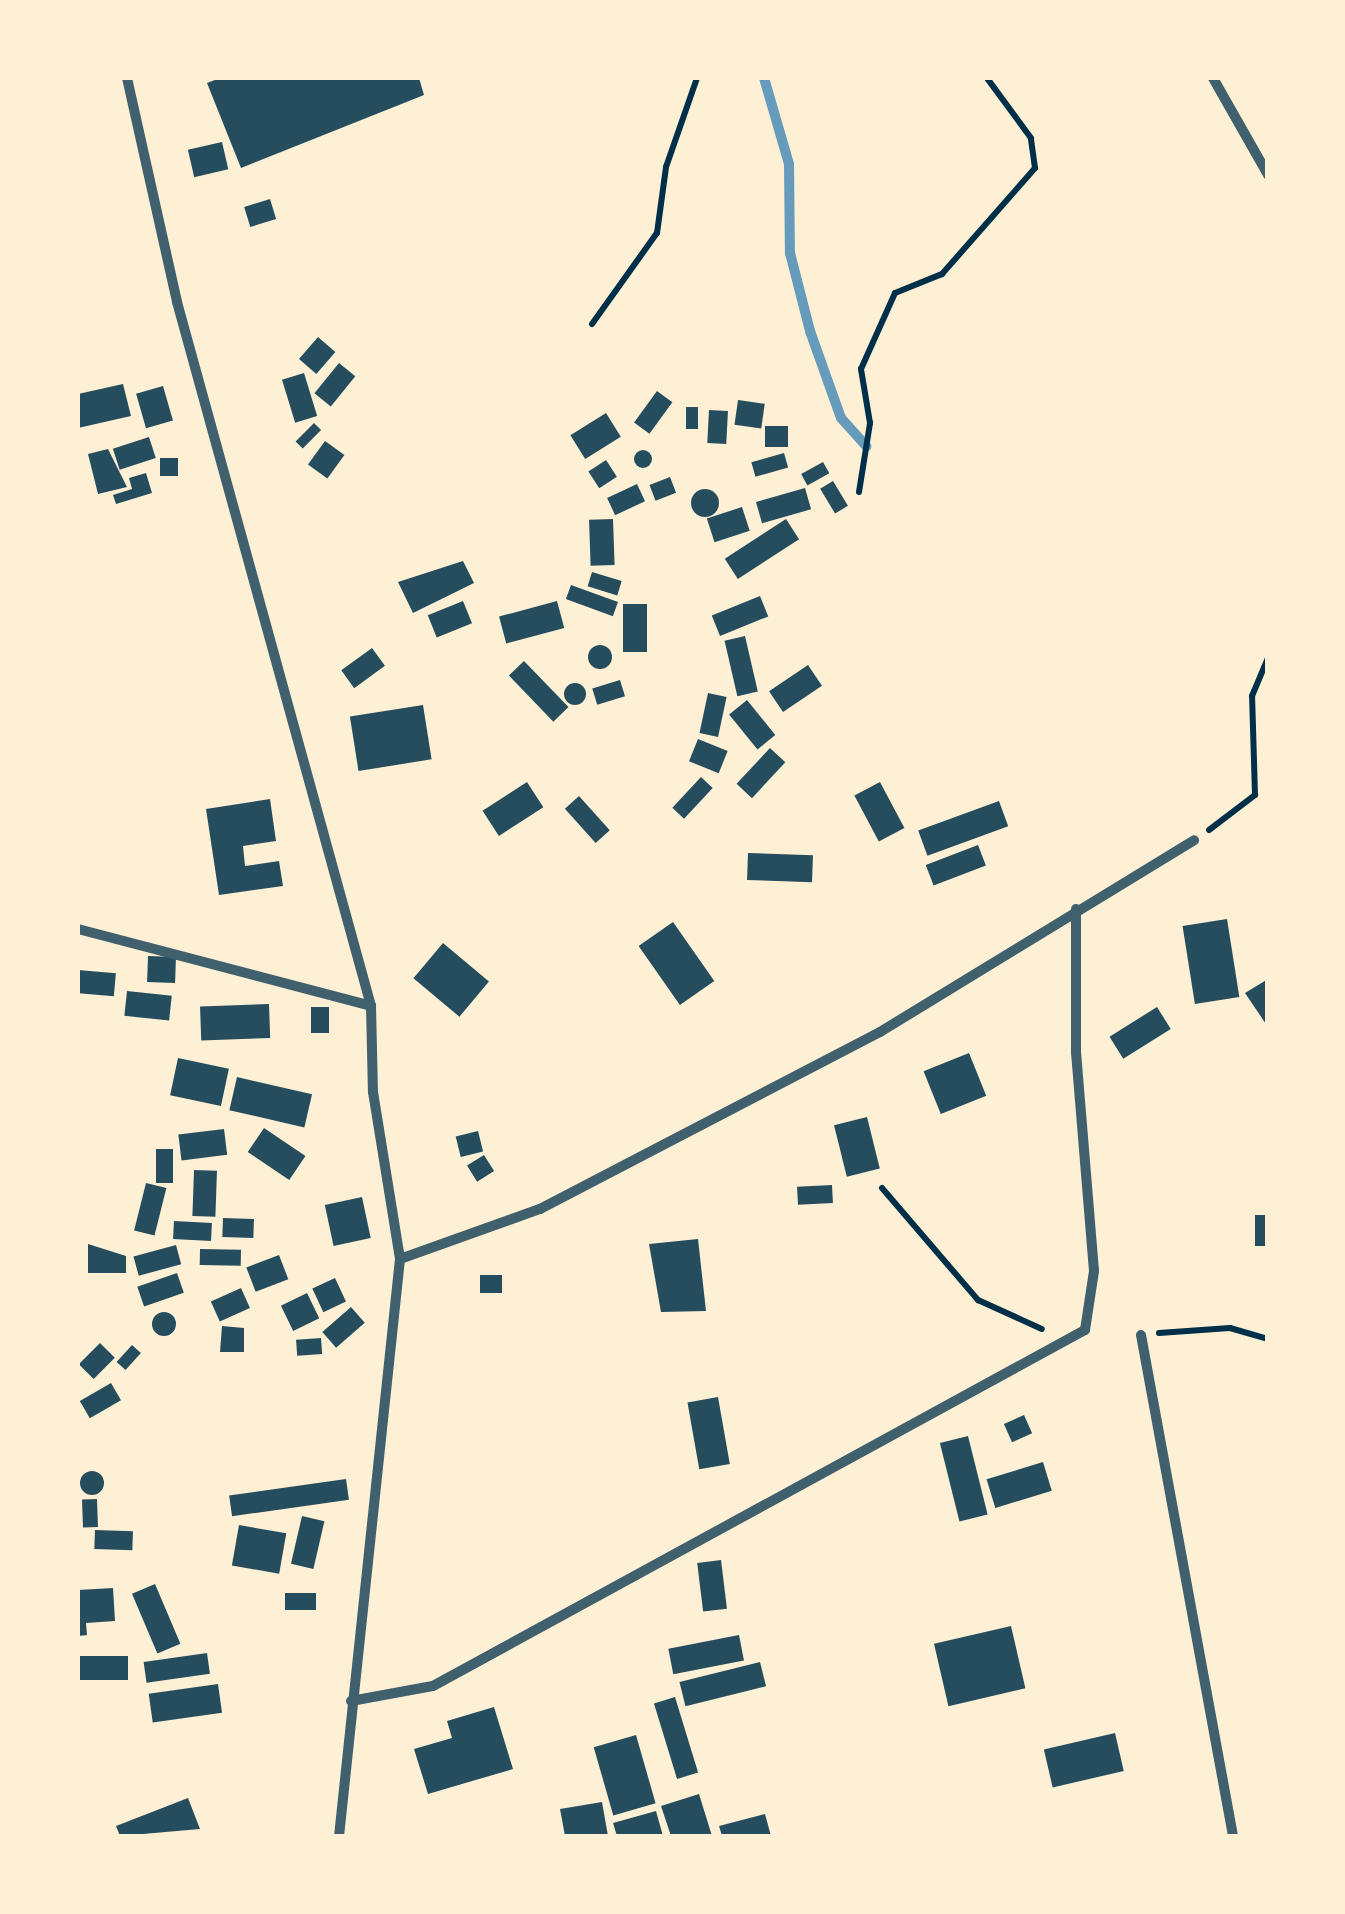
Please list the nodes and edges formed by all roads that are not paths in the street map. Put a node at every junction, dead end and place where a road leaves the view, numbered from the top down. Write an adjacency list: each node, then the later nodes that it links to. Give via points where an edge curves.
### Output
1 (127, 78): 7 (street, via 176,302)
2 (1212, 78): 3 (street)
3 (1268, 175)
4 (1194, 840): 5 (street)
5 (1076, 909): 8 (street, via 880,1032 540,1209); 10 (street, via 1076,1053 1094,1271 1085,1330 433,1686)
6 (78, 929): 7 (street)
7 (371, 1006): 8 (street, via 373,1092)
8 (400, 1260): 10 (street)
9 (1141, 1335): 12 (street)
10 (351, 1701): 11 (street)
11 (339, 1836)
12 (1234, 1836)

